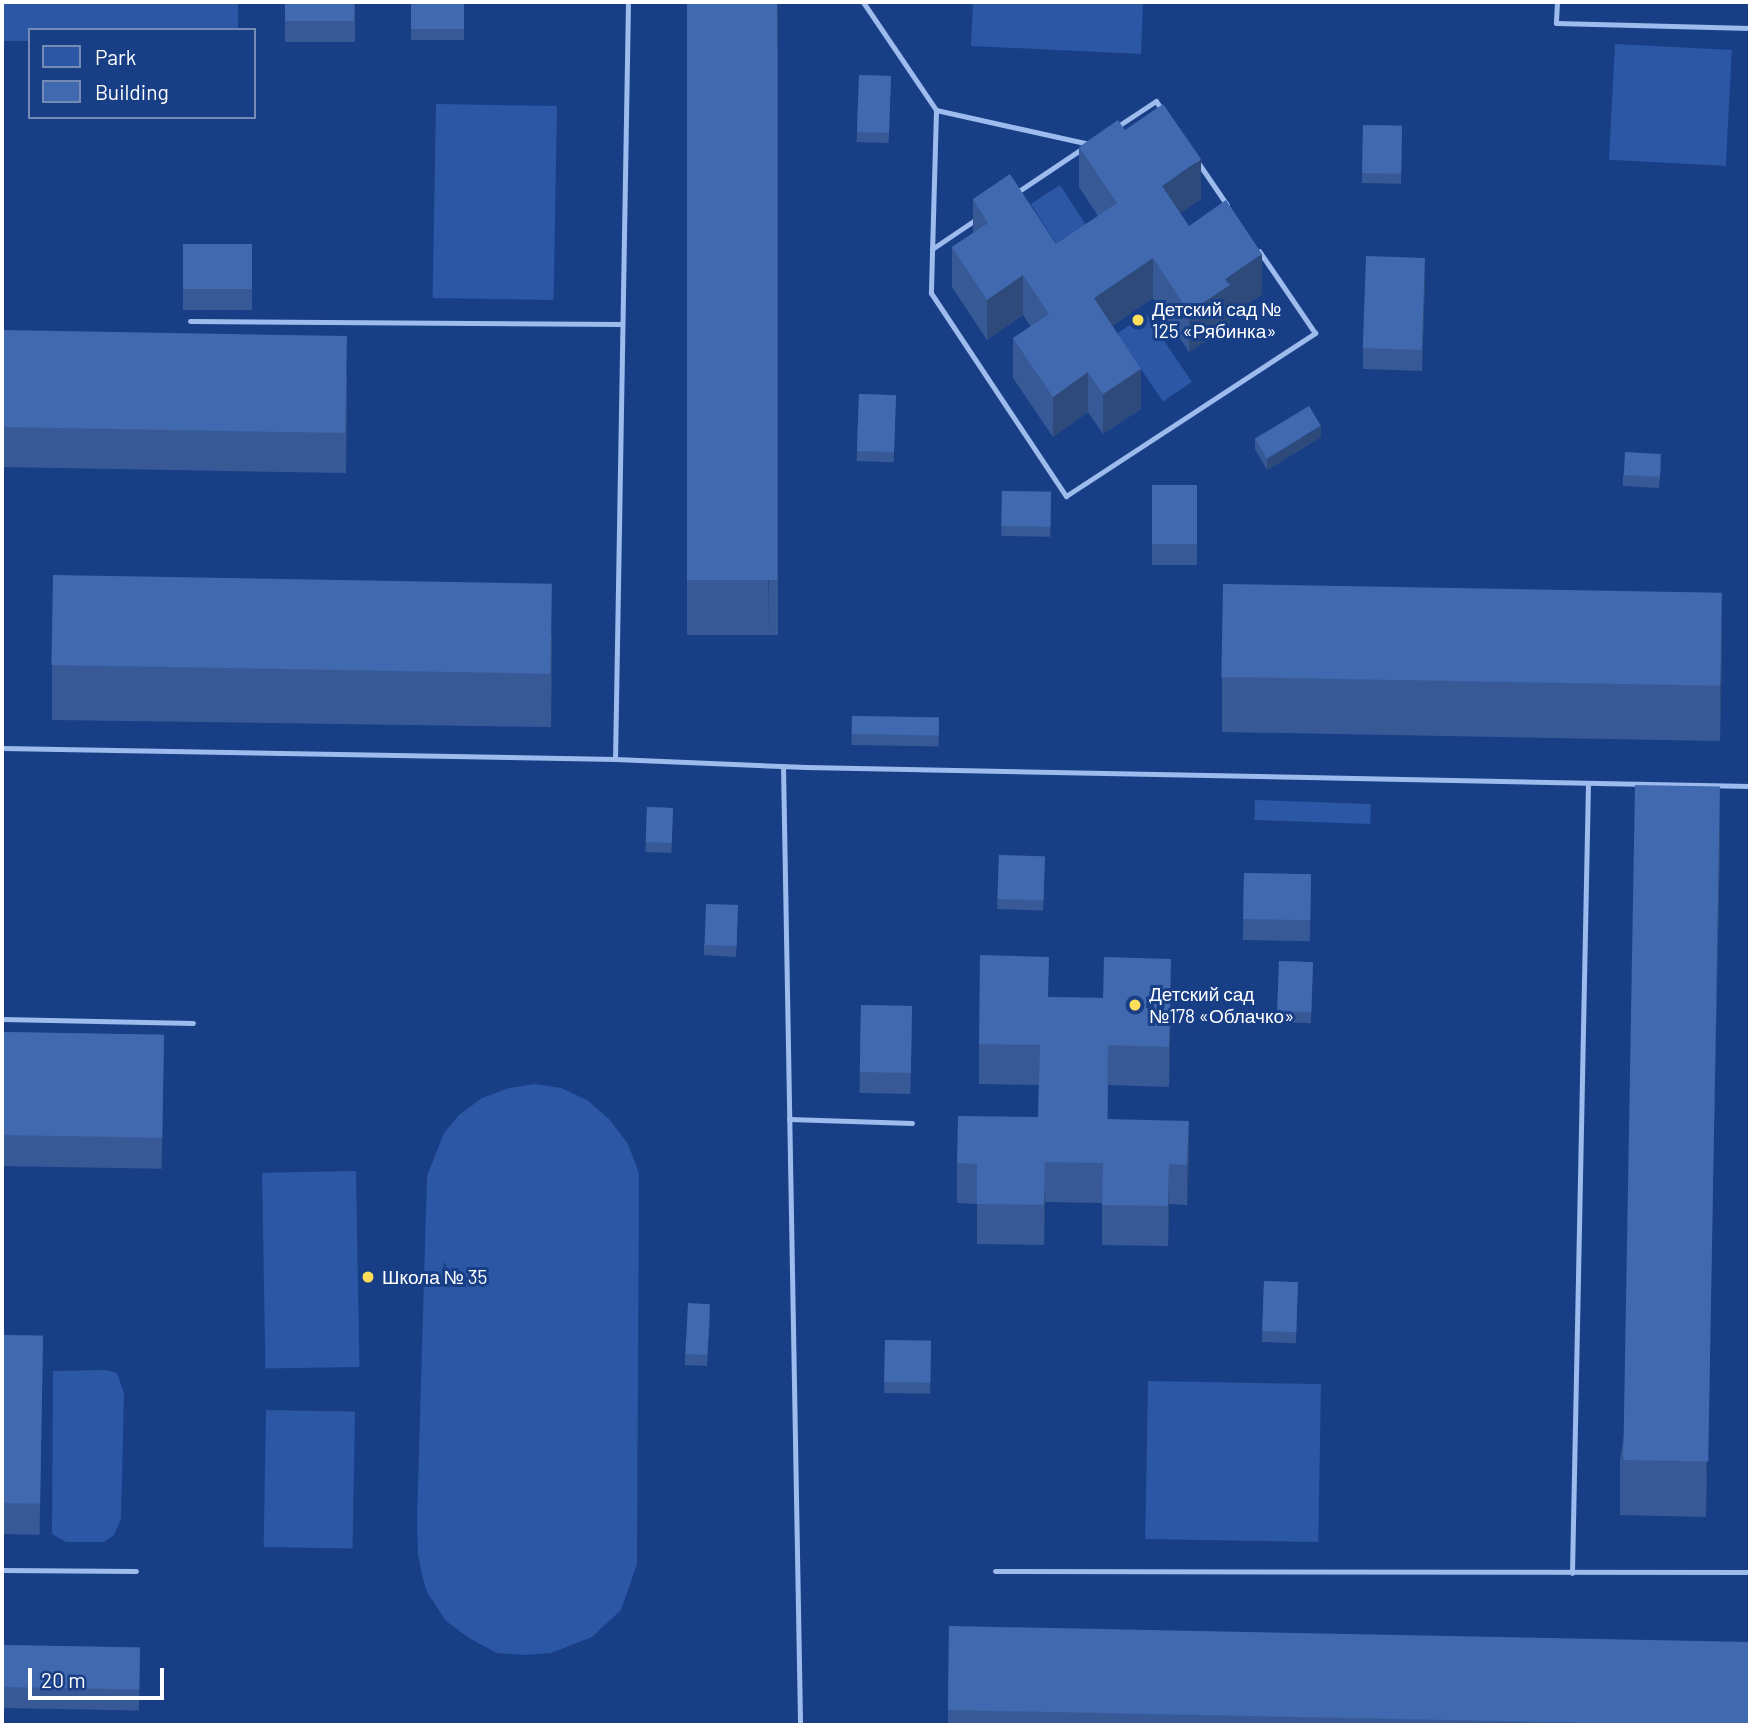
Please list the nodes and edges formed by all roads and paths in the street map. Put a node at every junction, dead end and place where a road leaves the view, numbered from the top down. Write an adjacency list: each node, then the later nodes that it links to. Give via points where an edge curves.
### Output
1 (628, 2): 17 (lane)
2 (863, 2): 5 (lane)
3 (1557, 2): 4 (lane, via 1556,23)
4 (1750, 28)
5 (936, 110): 9 (lane); 15 (lane)
6 (1171, 123): 7 (lane, via 1156,101)
7 (1111, 130)
8 (1100, 137): 9 (lane)
9 (1089, 145): 11 (lane)
10 (1194, 156): 12 (lane)
11 (1010, 197)
12 (1232, 211)
13 (988, 212): 15 (lane)
14 (1254, 244): 15 (lane, via 1315,333 1066,496 930,293)
15 (932, 249)
16 (190, 321): 17 (lane)
17 (622, 324): 19 (lane)
18 (2, 748): 19 (lane)
19 (615, 759): 20 (lane)
20 (783, 766): 21 (lane); 25 (lane)
21 (1588, 783): 22 (lane); 31 (lane)
22 (1750, 786)
23 (2, 1019): 24 (lane)
24 (193, 1023)
25 (789, 1119): 26 (lane); 32 (lane)
26 (912, 1123)
27 (2, 1570): 28 (lane)
28 (136, 1571)
29 (995, 1571): 31 (lane)
30 (1750, 1572): 31 (lane)
31 (1572, 1573)
32 (800, 1725)

